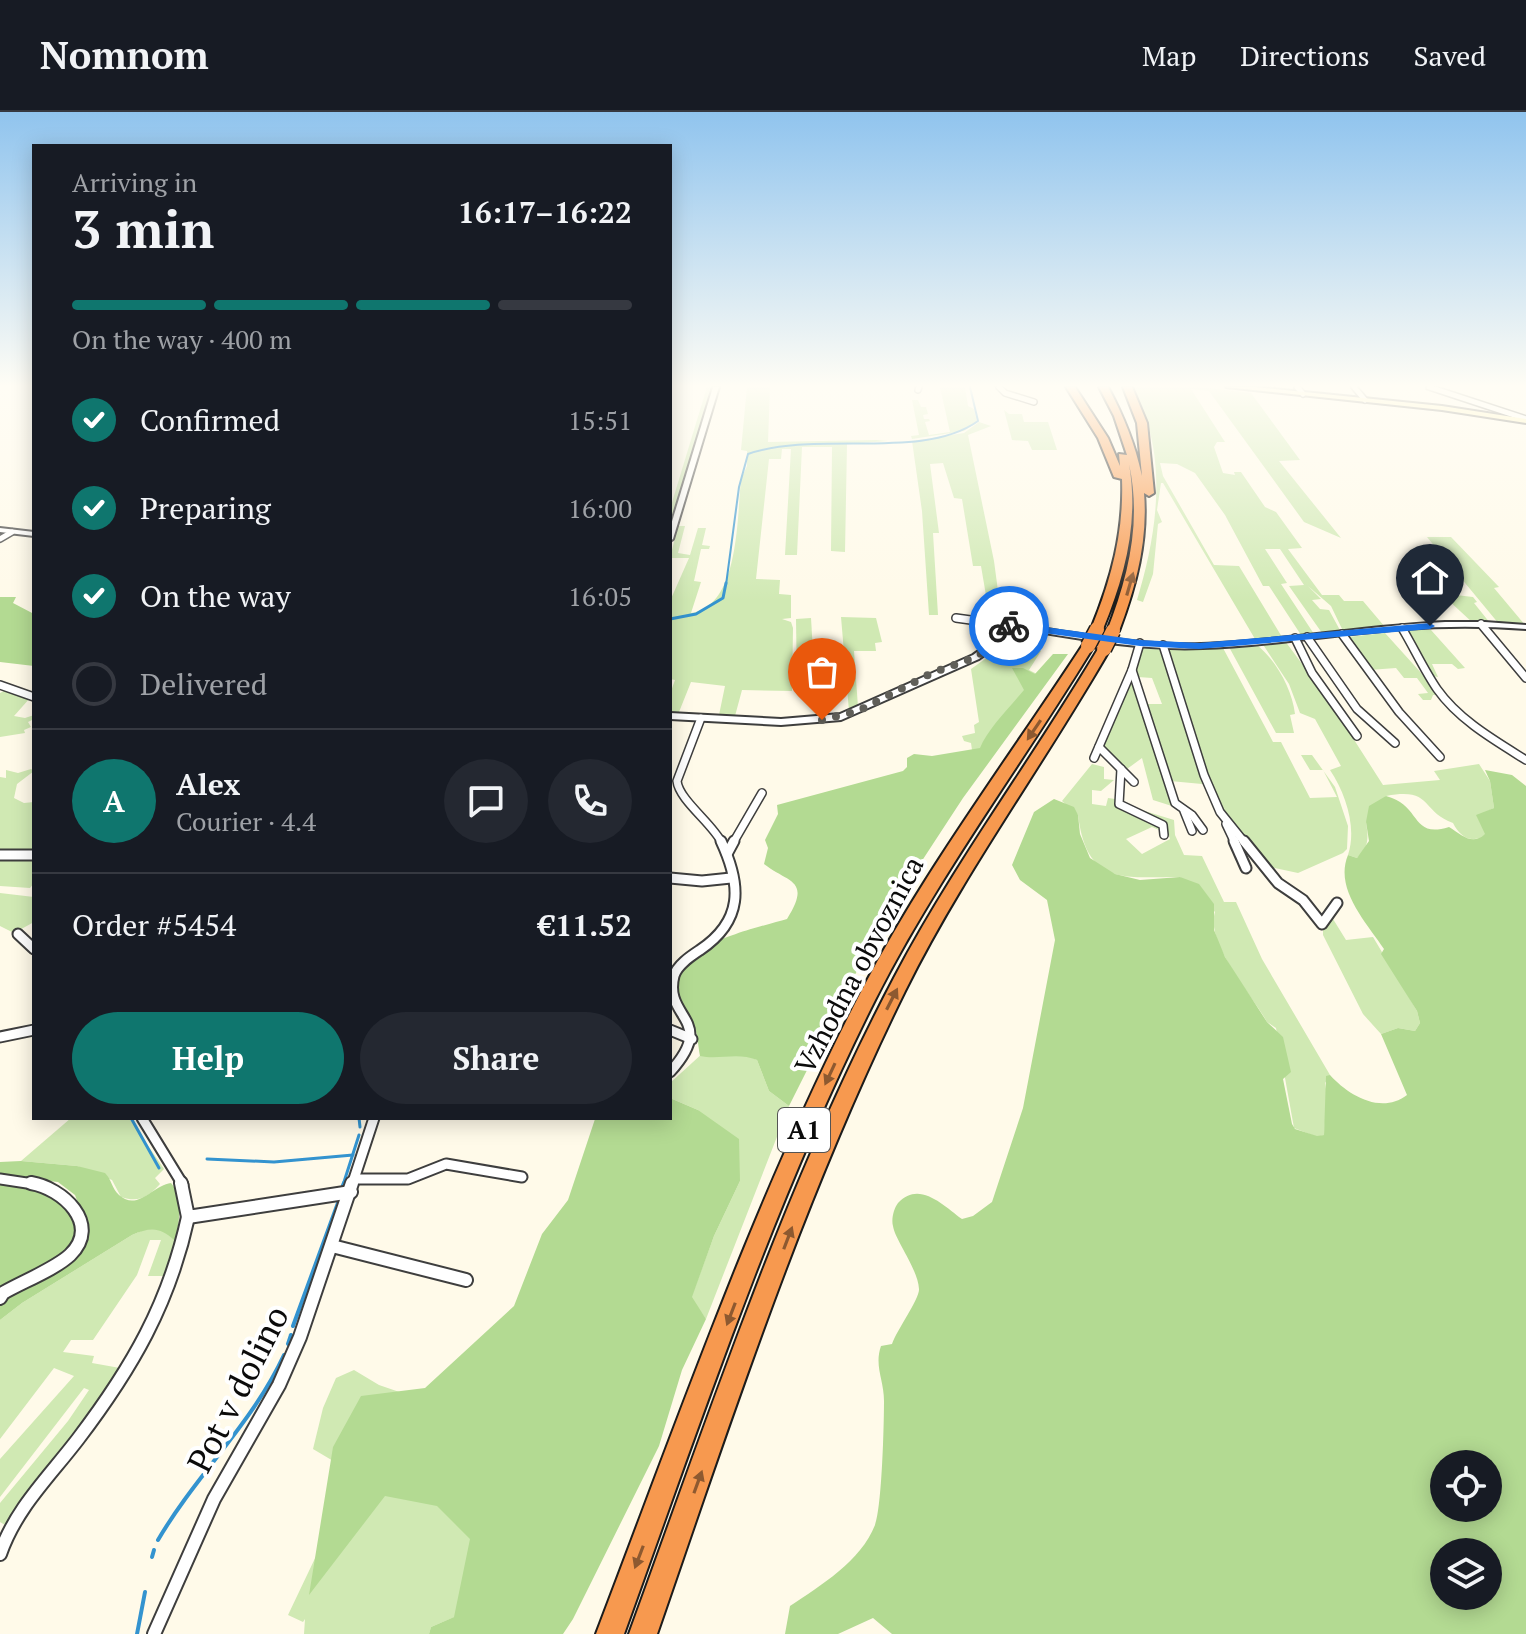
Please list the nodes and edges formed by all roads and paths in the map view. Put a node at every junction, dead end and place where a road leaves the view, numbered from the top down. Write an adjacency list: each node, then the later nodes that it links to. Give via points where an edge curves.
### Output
1 (695, 458): 8 (street)
2 (1112, 458): 10 (highway, via 1123,523)
3 (1124, 458): 10 (highway, Vzhodna obvoznica / A1)
4 (1134, 458): 10 (highway, Vzhodna obvoznica / A1, via 1141,497)
5 (1148, 458): 10 (highway, via 1147,528)
6 (0, 530): 7 (street)
7 (12, 532): 9 (street); 11 (street)
8 (672, 532)
9 (32, 534)
10 (1134, 535): 68 (highway, Vzhodna obvoznica / A1, one-way to 68, bridge, via 1088,646 934,881 837,1060 754,1252); 69 (highway, Vzhodna obvoznica / A1, one-way to 10, bridge, via 791,1230 878,1026 941,907 1104,649 1128,592)
11 (0, 539)
12 (956, 618): 14 (street)
13 (1481, 624): 15 (street); 16 (street); 23 (street)
14 (1007, 625): 20 (street); 27 (street, via 976,657 841,717 783,722)
15 (1402, 628): 17 (street); 33 (street, via 1455,709)
16 (1524, 628)
17 (1342, 634): 18 (street); 31 (street, via 1399,712)
18 (1307, 637): 19 (street); 29 (street, via 1362,713)
19 (1295, 638): 21 (street); 28 (street, via 1312,673)
20 (1140, 643): 21 (street); 22 (street)
21 (1163, 645): 38 (street)
22 (1132, 670): 30 (street); 37 (street, via 1175,803)
23 (1526, 678)
24 (0, 685): 25 (street)
25 (32, 696)
26 (672, 716): 27 (street)
27 (701, 718): 42 (street, via 678,790 718,835)
28 (1357, 736)
29 (1395, 743)
30 (1099, 747): 32 (street); 34 (street)
31 (1440, 757)
32 (1094, 758)
33 (1526, 760)
34 (1121, 769): 35 (street); 41 (street, via 1119,804 1156,819)
35 (1134, 782)
36 (762, 793): 42 (street)
37 (1183, 810): 39 (street); 40 (street)
38 (1220, 812): 45 (street); 48 (street, via 1278,883 1303,900 1322,924)
39 (1203, 830)
40 (1192, 831)
41 (1164, 835)
42 (727, 854): 47 (street)
43 (0, 855): 44 (street)
44 (32, 855)
45 (1246, 868)
46 (672, 878): 47 (street)
47 (731, 878): 54 (street, via 730,922 674,974 674,989)
48 (1337, 903)
49 (18, 934): 50 (street)
50 (32, 947)
51 (32, 1030): 53 (street)
52 (672, 1031): 54 (street)
53 (0, 1037)
54 (692, 1039): 55 (street)
55 (672, 1070)
56 (143, 1120): 62 (street, via 184,1187)
57 (373, 1120): 60 (street, Pot v dolino)
58 (522, 1177): 60 (street, via 446,1164 408,1179)
59 (0, 1179): 65 (street, via 56,1188 72,1201 81,1230 69,1256)
60 (355, 1179): 61 (street, Pot v dolino)
61 (344, 1193): 62 (street); 63 (street, Pot v dolino)
62 (188, 1217): 66 (street, via 157,1317 78,1439 29,1497)
63 (332, 1246): 64 (street); 67 (street, Pot v dolino, via 279,1385 214,1499)
64 (466, 1280)
65 (0, 1298)
66 (0, 1554)
67 (154, 1634)
68 (610, 1634)
69 (643, 1634)

